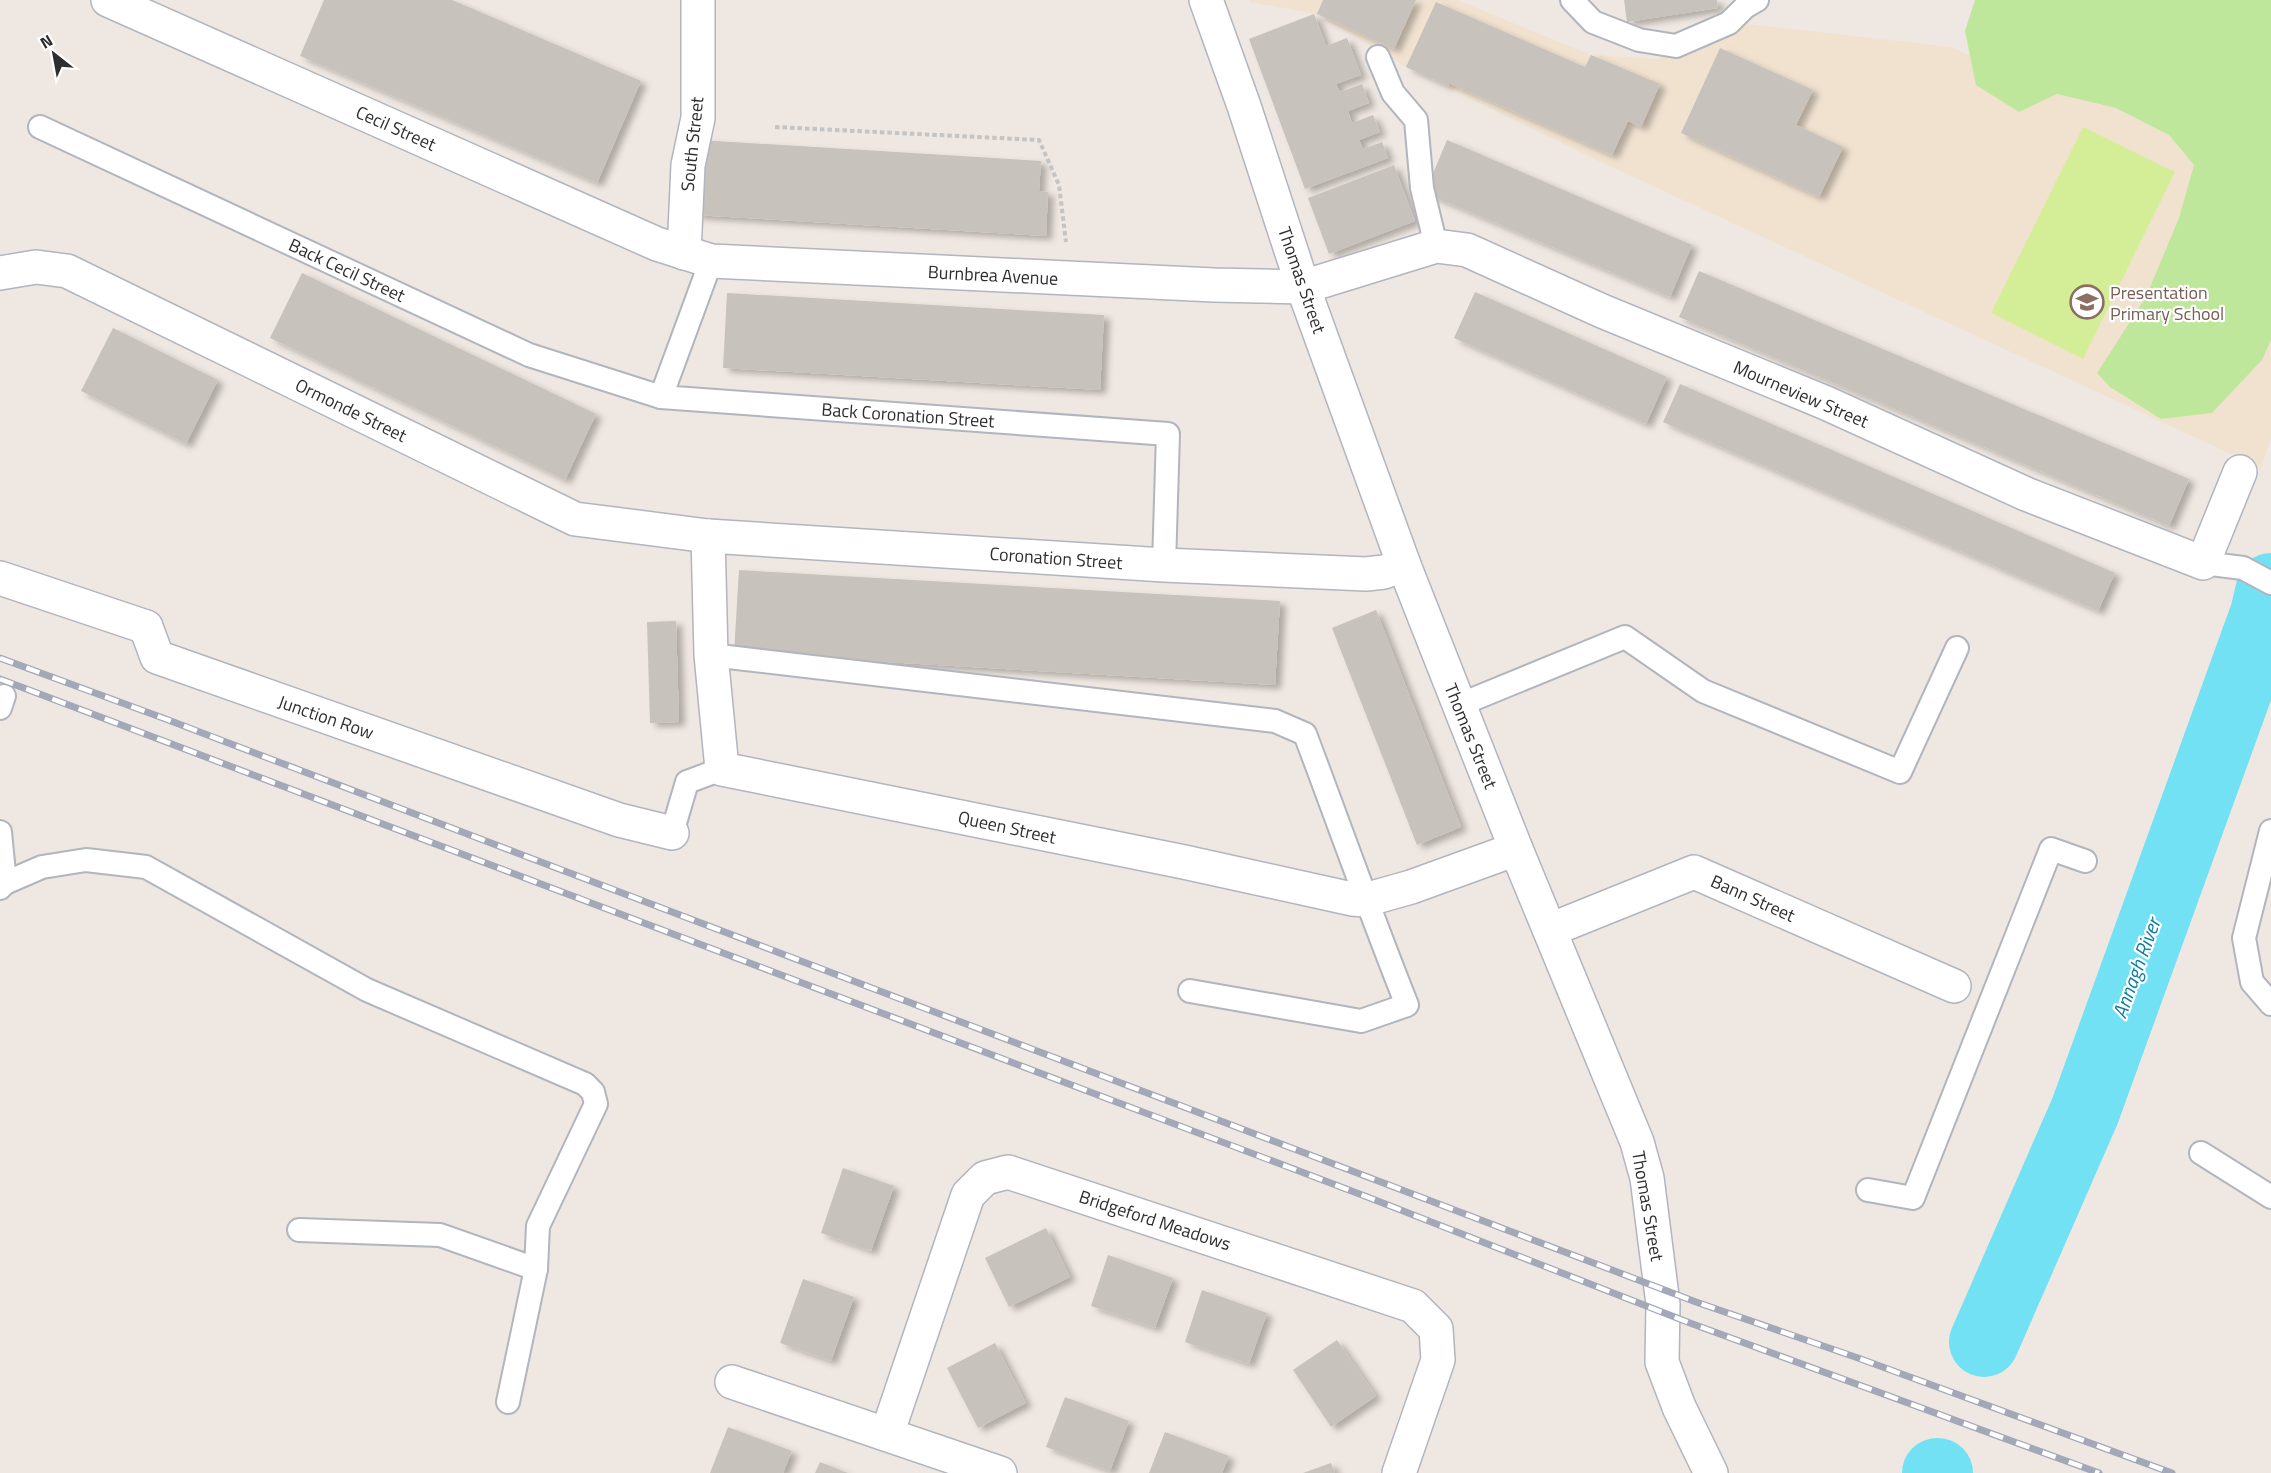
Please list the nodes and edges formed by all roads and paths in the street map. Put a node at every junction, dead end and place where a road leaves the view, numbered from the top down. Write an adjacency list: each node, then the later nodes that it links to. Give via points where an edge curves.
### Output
1 (108, 0): 10 (street, Cecil Street, via 646,239)
2 (698, 0): 10 (street, South Street, via 698,118 688,165)
3 (1206, 0): 13 (street, Thomas Street)
4 (1572, 0): 5 (lane, via 1593,22 1639,40 1676,45 1729,23)
5 (1757, 0)
6 (1378, 57): 9 (lane, via 1393,93 1416,120 1422,188)
7 (40, 127): 14 (lane, Back Cecil Street, via 529,355)
8 (775, 127): 12 (path, via 1039,140 1059,185)
9 (1436, 246): 13 (street, Mourneview Street); 17 (street, Mourneview Street, via 1467,250 1826,403 2026,494)
10 (697, 257): 12 (street, Burnbrea Avenue); 14 (lane)
11 (0, 273): 16 (street, Ormonde Street, via 36,267 68,271 575,519)
12 (1071, 279): 13 (street, Burnbrea Avenue)
13 (1303, 287): 19 (street, Thomas Street)
14 (661, 397): 18 (lane, Back Coronation Street, via 1168,434)
15 (2240, 472): 17 (street)
16 (708, 536): 18 (street, Coronation Street); 23 (street)
17 (2203, 563): 21 (lane, via 2243,568)
18 (1164, 565): 19 (street, Coronation Street, via 1366,574)
19 (1404, 566): 24 (street, Thomas Street)
20 (0, 578): 28 (street, Junction Row, via 146,627 157,657 619,820)
21 (2271, 583)
22 (1957, 648): 24 (lane, via 1900,772 1703,691 1625,637)
23 (711, 655): 25 (street); 32 (lane, via 1275,721 1305,734)
24 (1459, 705): 29 (street, Thomas Street)
25 (722, 769): 28 (lane, via 687,782); 32 (street, Queen Street)
26 (2271, 831): 37 (lane, via 2244,938 2252,982)
27 (0, 832): 31 (lane)
28 (672, 833)
29 (1516, 849): 32 (street, Queen Street); 33 (street, Thomas Street)
30 (2085, 861): 36 (lane, via 2051,849)
31 (2, 886): 42 (lane, via 42,867 86,860 146,867 367,990 585,1084 593,1092 596,1104 538,1226)
32 (1365, 900): 35 (lane, via 1407,1005 1361,1021)
33 (1550, 930): 34 (street, Bann Street, via 1694,872); 48 (street, Thomas Street, via 1637,1142 1647,1178 1663,1304 1662,1362)
34 (1954, 986): 36 (lane)
35 (1190, 991)
36 (1990, 999): 39 (lane, via 1913,1198)
37 (2271, 1004)
38 (2201, 1153): 40 (lane)
39 (1868, 1190)
40 (2271, 1197)
41 (299, 1230): 42 (lane, via 440,1235)
42 (536, 1269): 44 (lane)
43 (732, 1383): 45 (street)
44 (508, 1402)
45 (887, 1434): 46 (street); 47 (street, Bridgeford Meadows, via 968,1195 985,1178 1008,1172 1413,1306 1436,1329 1438,1359)
46 (1000, 1473)
47 (1399, 1473)
48 (1712, 1473)

